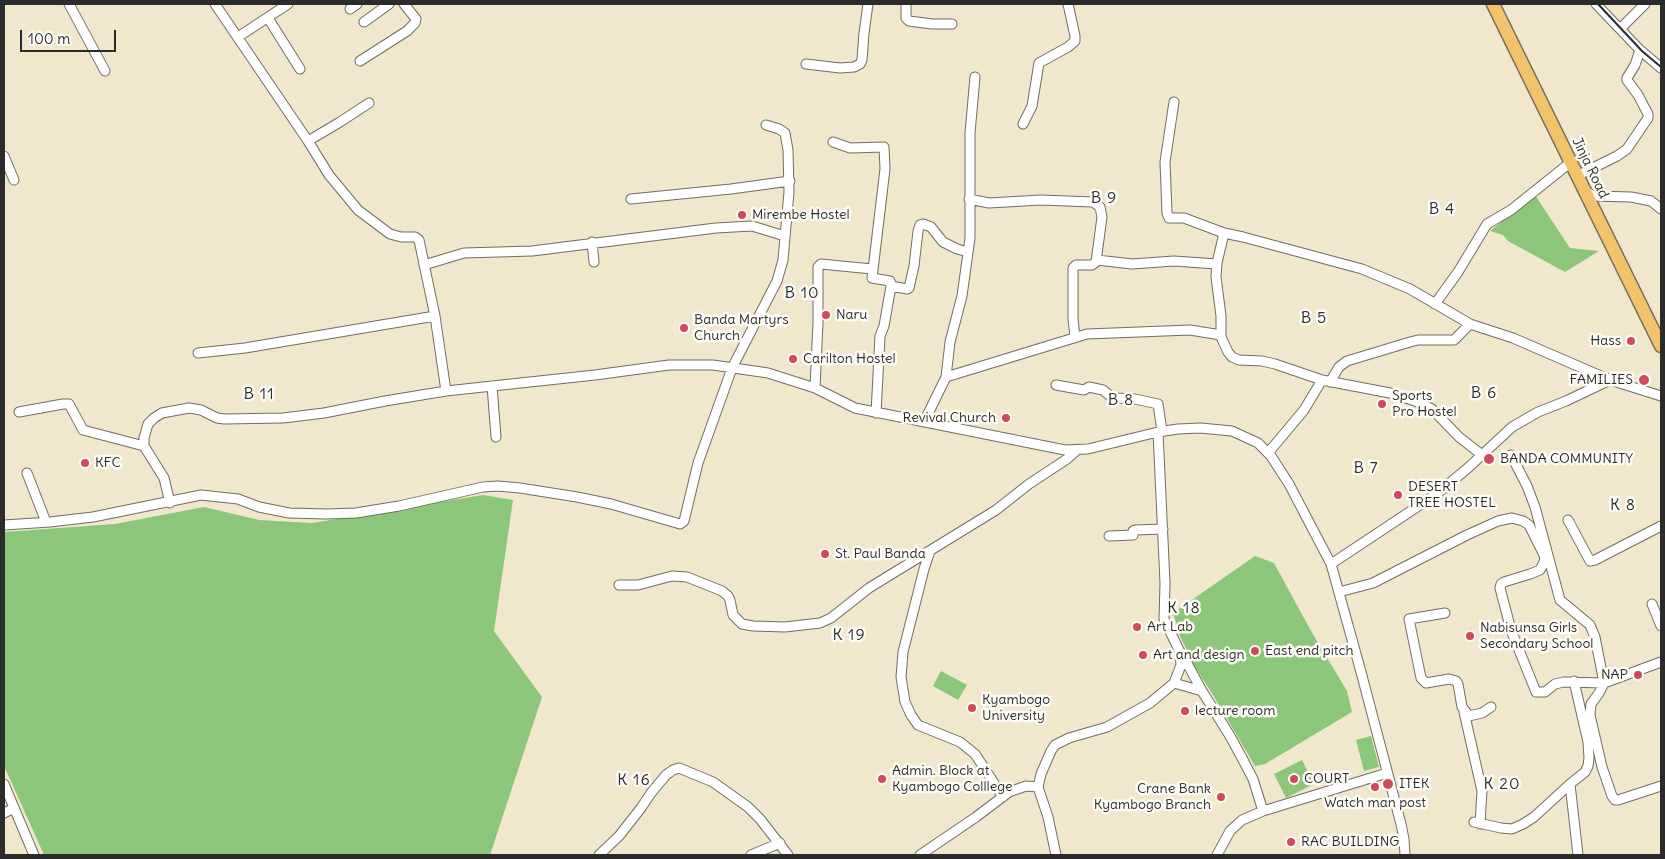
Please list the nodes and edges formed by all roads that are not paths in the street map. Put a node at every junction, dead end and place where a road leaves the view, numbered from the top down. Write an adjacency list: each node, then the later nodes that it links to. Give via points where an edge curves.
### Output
1 (69, 4): 22 (street)
2 (215, 4): 16 (street)
3 (288, 4): 12 (street)
4 (388, 4): 13 (street)
5 (404, 4): 18 (street, via 416,19 415,23)
6 (867, 4): 19 (street, via 860,64 840,68)
7 (906, 4): 14 (street, via 909,21)
8 (1068, 4): 26 (street, via 1075,41 1040,63 1032,106)
9 (1493, 4): 31 (highway, Jinja Road)
10 (1596, 4): 15 (street)
11 (1645, 4): 15 (street)
12 (268, 18): 16 (street); 21 (street)
13 (364, 22)
14 (952, 24)
15 (1621, 28): 17 (street)
16 (238, 38): 28 (street)
17 (1640, 50): 20 (street); 32 (street, via 1628,80 1648,114 1647,122 1617,156)
18 (360, 61)
19 (806, 64)
20 (1661, 68)
21 (300, 69)
22 (106, 71)
23 (975, 77): 37 (street)
24 (1174, 102): 39 (street, via 1165,162 1168,216 1189,219)
25 (369, 103): 28 (street)
26 (1023, 124)
27 (766, 125): 34 (street, via 786,135)
28 (308, 140): 46 (street, via 329,175 358,210 390,234 419,240)
29 (833, 142): 47 (street, via 850,148 884,147 885,169)
30 (4, 156): 33 (street)
31 (1571, 162): 32 (highway, Jinja Road); 49 (street, via 1511,210 1487,224)
32 (1577, 176): 35 (highway, Jinja Road)
33 (14, 180)
34 (790, 181): 36 (street); 40 (street)
35 (1585, 191): 38 (street, via 1594,196 1651,201); 54 (highway, Jinja Road)
36 (631, 199)
37 (970, 199): 42 (street); 43 (street, via 989,203 1041,200 1096,203 1102,210)
38 (1661, 209)
39 (1224, 233): 45 (street); 49 (street, via 1362,269 1410,289)
40 (785, 236): 41 (street, via 746,225); 56 (street, via 777,281)
41 (592, 242): 44 (street); 46 (street, via 532,251 464,253)
42 (968, 252): 48 (street, via 943,242 931,227 921,224 910,288); 57 (street)
43 (1097, 260): 45 (street, via 1132,264 1182,261); 53 (street, via 1094,264 1076,264 1074,268)
44 (594, 262)
45 (1216, 264): 52 (street)
46 (424, 265): 50 (street)
47 (872, 270): 48 (street, via 872,278 890,281); 62 (street, via 821,264 818,267)
48 (891, 286): 66 (street, via 880,336)
49 (1435, 304): 51 (street)
50 (435, 316): 55 (street); 63 (street)
51 (1470, 324): 58 (street, via 1513,338); 59 (street, via 1454,340 1418,340 1347,361)
52 (1221, 335): 53 (street, via 1190,330); 59 (street, via 1228,352 1235,359 1275,364)
53 (1075, 337): 57 (street)
54 (1661, 346)
55 (198, 353)
56 (732, 368): 61 (street, via 669,365); 62 (street, via 768,373); 76 (street, via 698,463 684,521 680,524 611,504 498,486 356,513 289,513 210,495 192,496)
57 (946, 377): 67 (street)
58 (1610, 380): 64 (street); 73 (street, via 1526,418)
59 (1326, 381): 72 (street); 73 (street, via 1399,395 1423,404)
60 (1056, 385): 68 (street, via 1084,390 1089,387 1104,390 1116,398 1158,404)
61 (492, 386): 63 (street); 69 (street)
62 (815, 388): 66 (street, via 855,408)
63 (446, 391): 70 (street, via 283,418 224,419 195,409 173,410 162,413 148,424)
64 (1661, 396)
65 (19, 412): 70 (street, via 66,404 72,407 85,431)
66 (876, 412): 67 (street)
67 (924, 422): 71 (street, via 1042,447)
68 (1160, 432): 71 (street); 72 (street, via 1200,428 1232,431 1251,439); 81 (street)
69 (496, 437)
70 (144, 446): 76 (street, via 164,478)
71 (1076, 450): 83 (street, via 996,510)
72 (1268, 452): 84 (street)
73 (1482, 455): 84 (street, via 1438,493)
74 (1511, 455): 94 (street, via 1535,507 1560,600 1591,626)
75 (27, 473): 78 (street)
76 (170, 503): 78 (street)
77 (1568, 520): 80 (street, via 1590,561)
78 (46, 522): 79 (street)
79 (4, 525)
80 (1661, 526)
81 (1163, 529): 82 (street, via 1135,530 1133,535); 90 (street, via 1164,619)
82 (1109, 536)
83 (930, 551): 85 (street, via 869,588 831,618 812,625 776,627 742,624 733,615 728,596 687,577 672,576 638,585); 103 (street, via 903,652 901,677 905,702 918,725 960,742 976,754)
84 (1331, 564): 86 (street)
85 (619, 585)
86 (1339, 592): 92 (street, via 1385,578 1498,521 1518,519 1529,525 1545,560 1540,570 1501,584 1511,630 1536,692 1545,692 1559,683); 98 (street)
87 (1652, 604): 89 (street)
88 (1445, 613): 97 (street, via 1409,619 1417,664 1426,683 1456,681)
89 (1661, 626)
90 (1180, 652): 93 (street, via 1181,665); 95 (street)
91 (1661, 662): 94 (street)
92 (1574, 682): 94 (street); 100 (street, via 1589,758 1585,772)
93 (1174, 683): 95 (street); 102 (street, via 1150,703 1107,727 1055,745)
94 (1604, 683): 101 (street, via 1591,704 1590,715 1602,767 1614,798 1618,800)
95 (1202, 691): 105 (street, via 1242,758)
96 (1491, 707): 97 (street, via 1473,716)
97 (1464, 712): 100 (street, via 1482,791 1477,823 1501,828 1523,824)
98 (1387, 773): 105 (street); 115 (street)
99 (4, 784): 104 (street)
100 (1570, 784): 116 (street)
101 (1661, 786)
102 (1038, 787): 103 (street, via 1018,788); 113 (street)
103 (1003, 797): 112 (street)
104 (14, 808): 106 (street); 108 (street)
105 (1263, 811): 114 (street, via 1234,826)
106 (4, 813)
107 (780, 843): 109 (street, via 748,807 712,782 679,768 666,775); 110 (street); 111 (street)
108 (34, 855)
109 (599, 855)
110 (751, 855)
111 (788, 855)
112 (920, 855)
113 (1056, 855)
114 (1217, 855)
115 (1405, 855)
116 (1578, 855)

